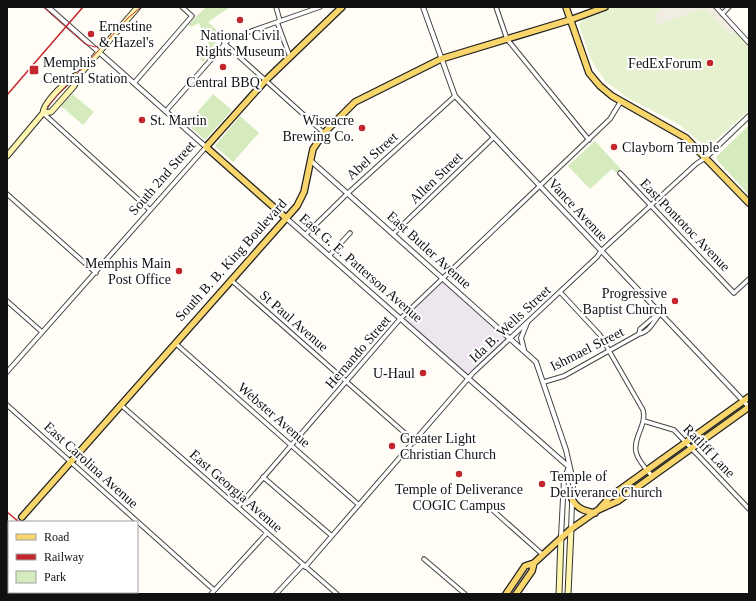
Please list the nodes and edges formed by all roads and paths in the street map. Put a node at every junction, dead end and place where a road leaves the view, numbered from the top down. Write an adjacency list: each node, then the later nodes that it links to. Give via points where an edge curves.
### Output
1 (48, 7): 19 (street, East G. E. Patterson Avenue)
2 (138, 7): 19 (main road)
3 (182, 7): 24 (street, via 192,16)
4 (276, 7): 15 (street)
5 (320, 7): 15 (street)
6 (342, 7): 20 (main road, South 2nd Street)
7 (423, 7): 21 (street, Vance Avenue)
8 (496, 7): 16 (street)
9 (566, 7): 14 (main road)
10 (605, 7): 14 (main road, South B. B. King Boulevard)
11 (716, 7): 13 (street)
12 (729, 7): 13 (street)
13 (722, 14): 18 (street)
14 (570, 20): 16 (main road, South B. B. King Boulevard); 26 (main road, via 592,76 600,86)
15 (279, 21): 17 (street, via 235,36); 20 (street)
16 (507, 39): 21 (main road, South B. B. King Boulevard); 32 (street)
17 (224, 43): 23 (street); 27 (street)
18 (749, 43)
19 (99, 52): 22 (main road); 24 (street, East G. E. Patterson Avenue)
20 (290, 57): 23 (main road, South 2nd Street)
21 (441, 59): 25 (street, Vance Avenue); 30 (main road, South B. B. King Boulevard, via 355,102)
22 (80, 74): 28 (main road, via 68,81 44,107); 28 (main road, via 74,86 51,112)
23 (265, 81): 30 (street); 33 (main road, South 2nd Street)
24 (134, 83): 27 (street, East G. E. Patterson Avenue)
25 (455, 96): 31 (street, Vance Avenue); 39 (street, Abel Street)
26 (621, 101): 32 (street, Hernando Street, via 610,119); 35 (main road, via 679,132)
27 (166, 111): 33 (street, East G. E. Patterson Avenue)
28 (43, 113): 34 (main road); 43 (street)
29 (749, 116): 35 (street, Ida B. Wells Street)
30 (324, 133): 36 (main road, South B. B. King Boulevard, via 313,149)
31 (493, 138): 38 (street, Vance Avenue); 46 (street, Allen Street)
32 (589, 140): 38 (street, Hernando Street)
33 (206, 147): 43 (street, South 2nd Street); 44 (main road, East G. E. Patterson Avenue)
34 (7, 156)
35 (706, 158): 41 (main road); 42 (street, Ida B. Wells Street, via 696,164)
36 (310, 160): 39 (street, East Butler Avenue); 44 (main road, South B. B. King Boulevard, via 304,192 297,206)
37 (620, 173): 42 (street, East Pontotoc Avenue)
38 (540, 186): 48 (street, Vance Avenue); 51 (street, Hernando Street)
39 (348, 193): 46 (street, East Butler Avenue); 47 (street, Abel Street)
40 (7, 194): 50 (street)
41 (749, 203)
42 (651, 206): 48 (street, Ida B. Wells Street); 52 (street, East Pontotoc Avenue, via 734,293)
43 (150, 210): 50 (street, South 2nd Street)
44 (286, 218): 47 (street, East G. E. Patterson Avenue); 53 (main road, South B. B. King Boulevard)
45 (350, 234): 49 (street)
46 (393, 234): 51 (street, East Butler Avenue)
47 (305, 235): 49 (street, East G. E. Patterson Avenue)
48 (601, 252): 54 (street, Ida B. Wells Street); 56 (street, Vance Avenue)
49 (329, 256): 57 (street, East G. E. Patterson Avenue)
50 (96, 273): 59 (street, South 2nd Street)
51 (444, 278): 57 (street, Hernando Street); 60 (street, East Butler Avenue)
52 (749, 279)
53 (231, 280): 61 (main road, South B. B. King Boulevard); 66 (street, St Paul Avenue)
54 (560, 292): 58 (street, Ida B. Wells Street); 63 (street, via 594,328)
55 (7, 301): 59 (street)
56 (659, 315): 63 (street, Ishmael Street, via 640,329 639,334); 69 (street, Vance Avenue)
57 (400, 319): 65 (street, East G. E. Patterson Avenue); 66 (street, Hernando Street)
58 (527, 323): 60 (street, Ida B. Wells Street); 62 (street, via 521,338)
59 (42, 332): 64 (street, South 2nd Street)
60 (511, 338): 62 (street, East Butler Avenue); 65 (street, Ida B. Wells Street)
61 (174, 342): 71 (main road, South B. B. King Boulevard); 76 (street, Webster Avenue)
62 (525, 350): 67 (street, East Butler Avenue, via 539,367)
63 (610, 351): 67 (street, Ishmael Street, via 564,376); 73 (street, via 642,410)
64 (7, 372)
65 (469, 379): 75 (street, Ida B. Wells Street); 79 (street, East G. E. Patterson Avenue)
66 (346, 382): 75 (street, St Paul Avenue); 76 (street, Hernando Street)
67 (544, 382): 79 (street, East Butler Avenue)
68 (749, 397): 69 (main road)
69 (743, 401): 72 (street, Vance Avenue); 74 (main road)
70 (7, 405): 78 (street, East Carolina Avenue)
71 (121, 405): 78 (main road, South B. B. King Boulevard); 86 (street, East Georgia Avenue)
72 (749, 407): 77 (main road)
73 (644, 421): 74 (street, Ratliff Lane, via 674,430); 80 (street, via 636,447 640,460)
74 (686, 441): 77 (street, Ratliff Lane); 80 (main road)
75 (415, 442): 84 (street, Ida B. Wells Street)
76 (292, 445): 82 (street, Hernando Street); 84 (street, Webster Avenue)
77 (692, 448): 81 (main road); 87 (street, Ratliff Lane)
78 (70, 462): 89 (main road, South B. B. King Boulevard); 90 (street, East Carolina Avenue)
79 (569, 467): 83 (street, East Butler Avenue, via 573,481); 95 (street, via 564,479)
80 (647, 470): 81 (street); 88 (main road, via 611,496)
81 (652, 476): 88 (main road, via 612,505)
82 (263, 478): 86 (street, Hernando Street); 94 (street)
83 (572, 499): 88 (main road, via 585,511); 92 (street, East Butler Avenue)
84 (359, 505): 94 (street, Ida B. Wells Street)
85 (488, 506): 96 (street)
86 (238, 507): 93 (street, East Georgia Avenue)
87 (749, 509)
88 (597, 511): 92 (main road)
89 (22, 517)
90 (136, 521)
91 (138, 522): 100 (street, East Carolina Avenue)
92 (571, 529): 95 (main road); 108 (main road)
93 (267, 533): 99 (street, East Georgia Avenue); 100 (street)
94 (332, 536): 99 (street, Ida B. Wells Street)
95 (561, 537): 96 (main road); 107 (main road)
96 (542, 554): 98 (main road)
97 (424, 559): 104 (street)
98 (534, 563): 105 (main road, via 525,566); 106 (main road, via 532,571)
99 (304, 566): 102 (street, Ida B. Wells Street); 103 (street, East Georgia Avenue)
100 (214, 590): 101 (street)
101 (211, 594)
102 (276, 594)
103 (337, 594)
104 (465, 594)
105 (506, 594)
106 (516, 594)
107 (559, 594)
108 (568, 594)

